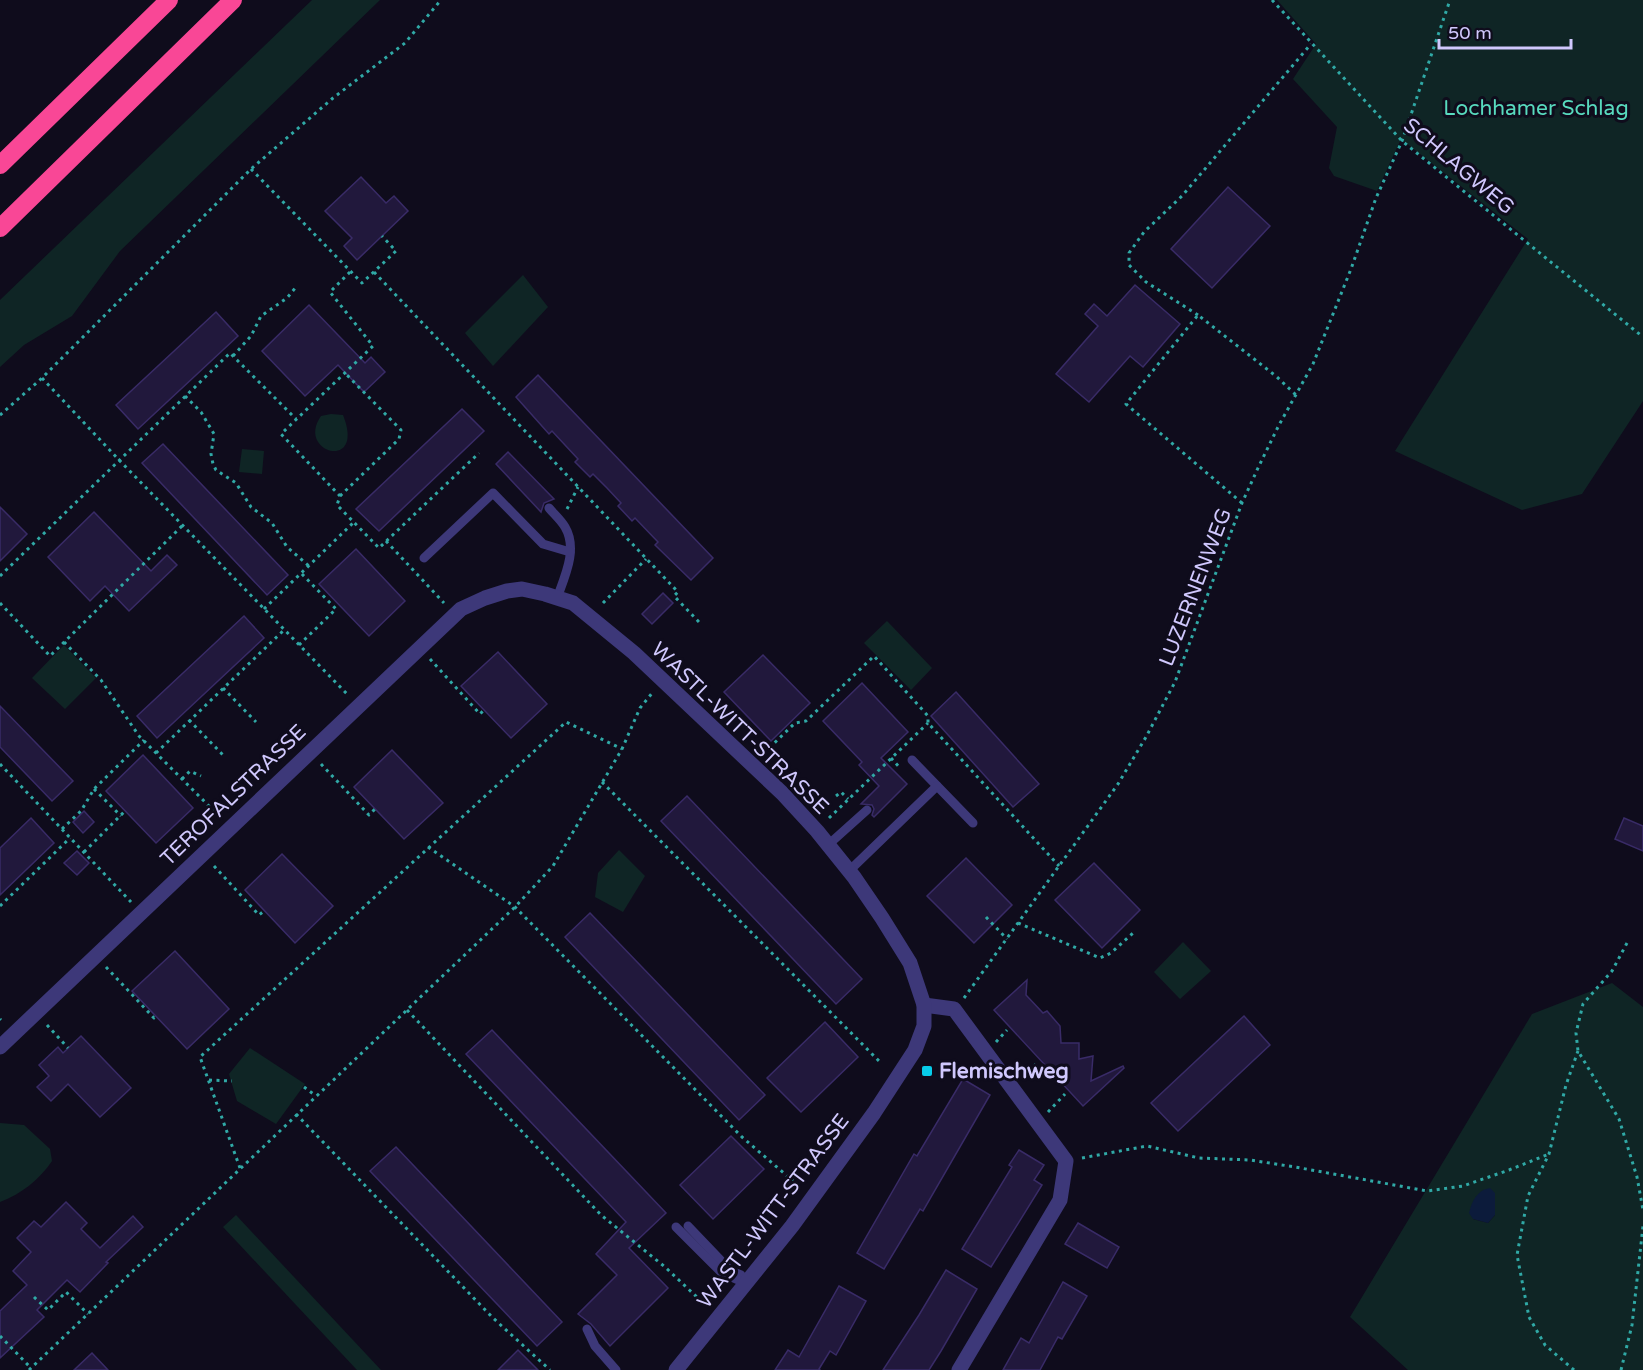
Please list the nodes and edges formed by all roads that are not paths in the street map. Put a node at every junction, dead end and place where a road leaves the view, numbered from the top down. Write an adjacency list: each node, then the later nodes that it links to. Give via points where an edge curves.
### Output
1 (169, 0): 3 (highway)
2 (233, 0): 4 (highway)
3 (0, 165)
4 (0, 228)
5 (549, 508): 6 (lane, via 566,527)
6 (570, 552): 7 (lane, via 543,544 493,493); 9 (lane)
7 (424, 558)
8 (507, 591): 9 (street, WASTL-WITT-STRASSE, via 522,589); 17 (street, TEROFALSTRASSE, via 454,615)
9 (557, 598): 14 (street, WASTL-WITT-STRASSE, via 573,603 663,681 782,793)
10 (912, 760): 11 (lane)
11 (937, 786): 13 (lane); 15 (lane)
12 (867, 810): 14 (lane)
13 (973, 823)
14 (828, 844): 15 (street, WASTL-WITT-STRASSE)
15 (849, 871): 16 (street, WASTL-WITT-STRASSE, via 910,963)
16 (924, 1005): 20 (street, WASTL-WITT-STRASSE, via 924,1026 908,1062 837,1165); 24 (street, via 954,1009 1066,1161 1060,1200)
17 (0, 1047)
18 (688, 1226): 20 (lane, via 731,1271)
19 (676, 1227): 20 (lane, via 722,1273)
20 (749, 1281): 23 (street, WASTL-WITT-STRASSE)
21 (587, 1329): 22 (lane, via 595,1346)
22 (616, 1370)
23 (676, 1370)
24 (959, 1370)

